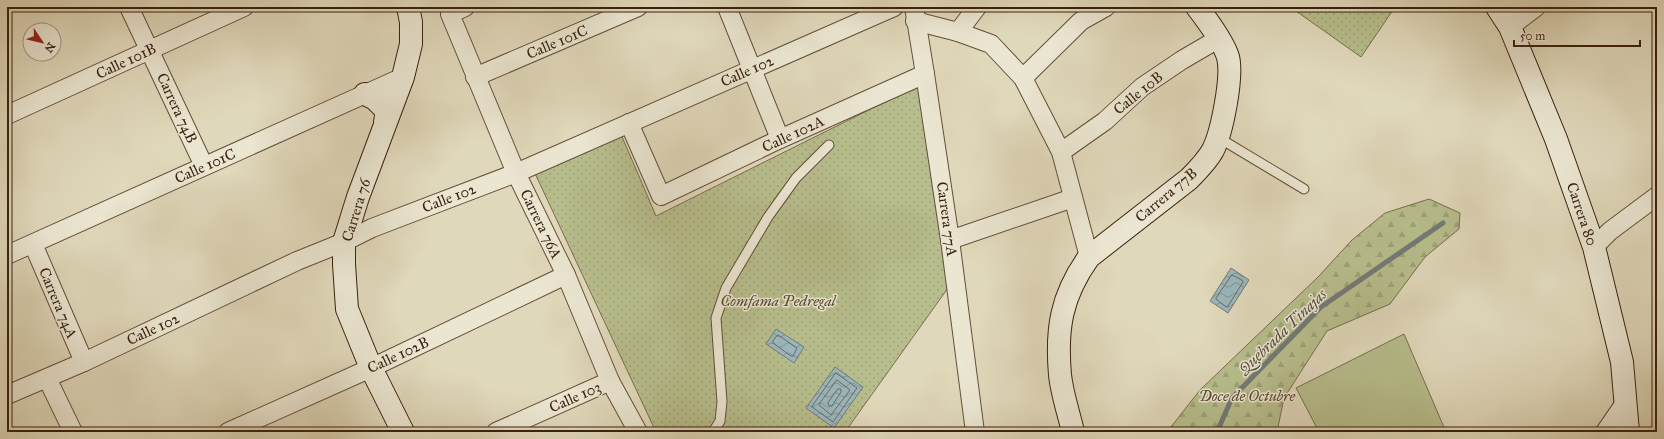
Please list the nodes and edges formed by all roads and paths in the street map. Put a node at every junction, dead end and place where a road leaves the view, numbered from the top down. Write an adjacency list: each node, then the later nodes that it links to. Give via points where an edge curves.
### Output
1 (129, 7): 17 (street, Carrera 74B)
2 (244, 7): 17 (street, Calle 101B)
3 (408, 7): 20 (street, Carrera 76, via 411,44)
4 (638, 7): 21 (street, Calle 101C)
5 (727, 7): 18 (street)
6 (894, 7): 18 (street, Calle 102)
7 (977, 7): 15 (street)
8 (1106, 7): 22 (street, via 1081,21)
9 (1197, 7): 16 (street, Carrera 77B)
10 (1497, 7): 14 (street, Carrera 80)
11 (1536, 7): 14 (street)
12 (457, 11): 21 (street, Carrera 76A)
13 (914, 14): 15 (street); 19 (street, Carrera 77A)
14 (1510, 27): 39 (street, Carrera 80, via 1556,139)
15 (958, 32): 22 (street, via 991,44)
16 (1218, 39): 27 (street, Carrera 77B, via 1228,57 1229,88); 30 (street, Calle 10B, via 1142,87 1104,121)
17 (150, 50): 24 (street, Calle 101B); 31 (street, Carrera 74B)
18 (752, 69): 26 (street, Calle 102); 28 (street)
19 (926, 74): 28 (street, Calle 102A); 36 (street, Carrera 77A)
20 (403, 77): 23 (street, Calle 101C); 25 (street, Carrera 76)
21 (475, 77): 32 (street, Carrera 76A)
22 (1024, 78): 30 (street)
23 (365, 94): 25 (street, via 375,99 387,111); 31 (street, Calle 101C)
24 (7, 115)
25 (385, 122): 37 (street, Carrera 76)
26 (629, 123): 28 (street, Calle 102A, via 661,196); 32 (street, Calle 102)
27 (1218, 138): 33 (lane); 41 (street, Carrera 77B, via 1212,151 1190,179)
28 (780, 139)
29 (829, 145): 54 (lane, via 796,178 768,217 726,288 716,318 722,402 720,421)
30 (1061, 152): 35 (street)
31 (204, 166): 38 (street, Calle 101C)
32 (516, 173): 37 (street, Calle 102, via 372,228); 42 (street, Carrera 76A)
33 (1304, 189)
34 (1657, 196): 39 (street, via 1610,231)
35 (1073, 198): 36 (street); 41 (street)
36 (950, 240): 55 (street, Carrera 77A)
37 (344, 242): 43 (street, Calle 102, via 297,261); 44 (street, Carrera 76, via 347,309)
38 (33, 244): 40 (street, Calle 101C); 43 (street, Carrera 74A)
39 (1594, 247): 48 (street, Carrera 80, via 1622,362)
40 (7, 255)
41 (1089, 257): 56 (street, Carrera 77B, via 1070,288 1060,321 1060,376)
42 (566, 274): 44 (street, Calle 102B); 46 (street, Carrera 76A)
43 (84, 362): 45 (street, Calle 102)
44 (371, 368): 50 (street, Calle 102B); 51 (street, Carrera 76)
45 (47, 378): 47 (street, Calle 102); 49 (street)
46 (610, 381): 52 (street, Calle 103); 53 (street, Carrera 76A)
47 (7, 395)
48 (1626, 400): 57 (street); 58 (street, Carrera 80)
49 (73, 432)
50 (228, 432)
51 (403, 432)
52 (496, 432)
53 (638, 432)
54 (713, 432)
55 (976, 432)
56 (1073, 432)
57 (1605, 432)
58 (1628, 432)

